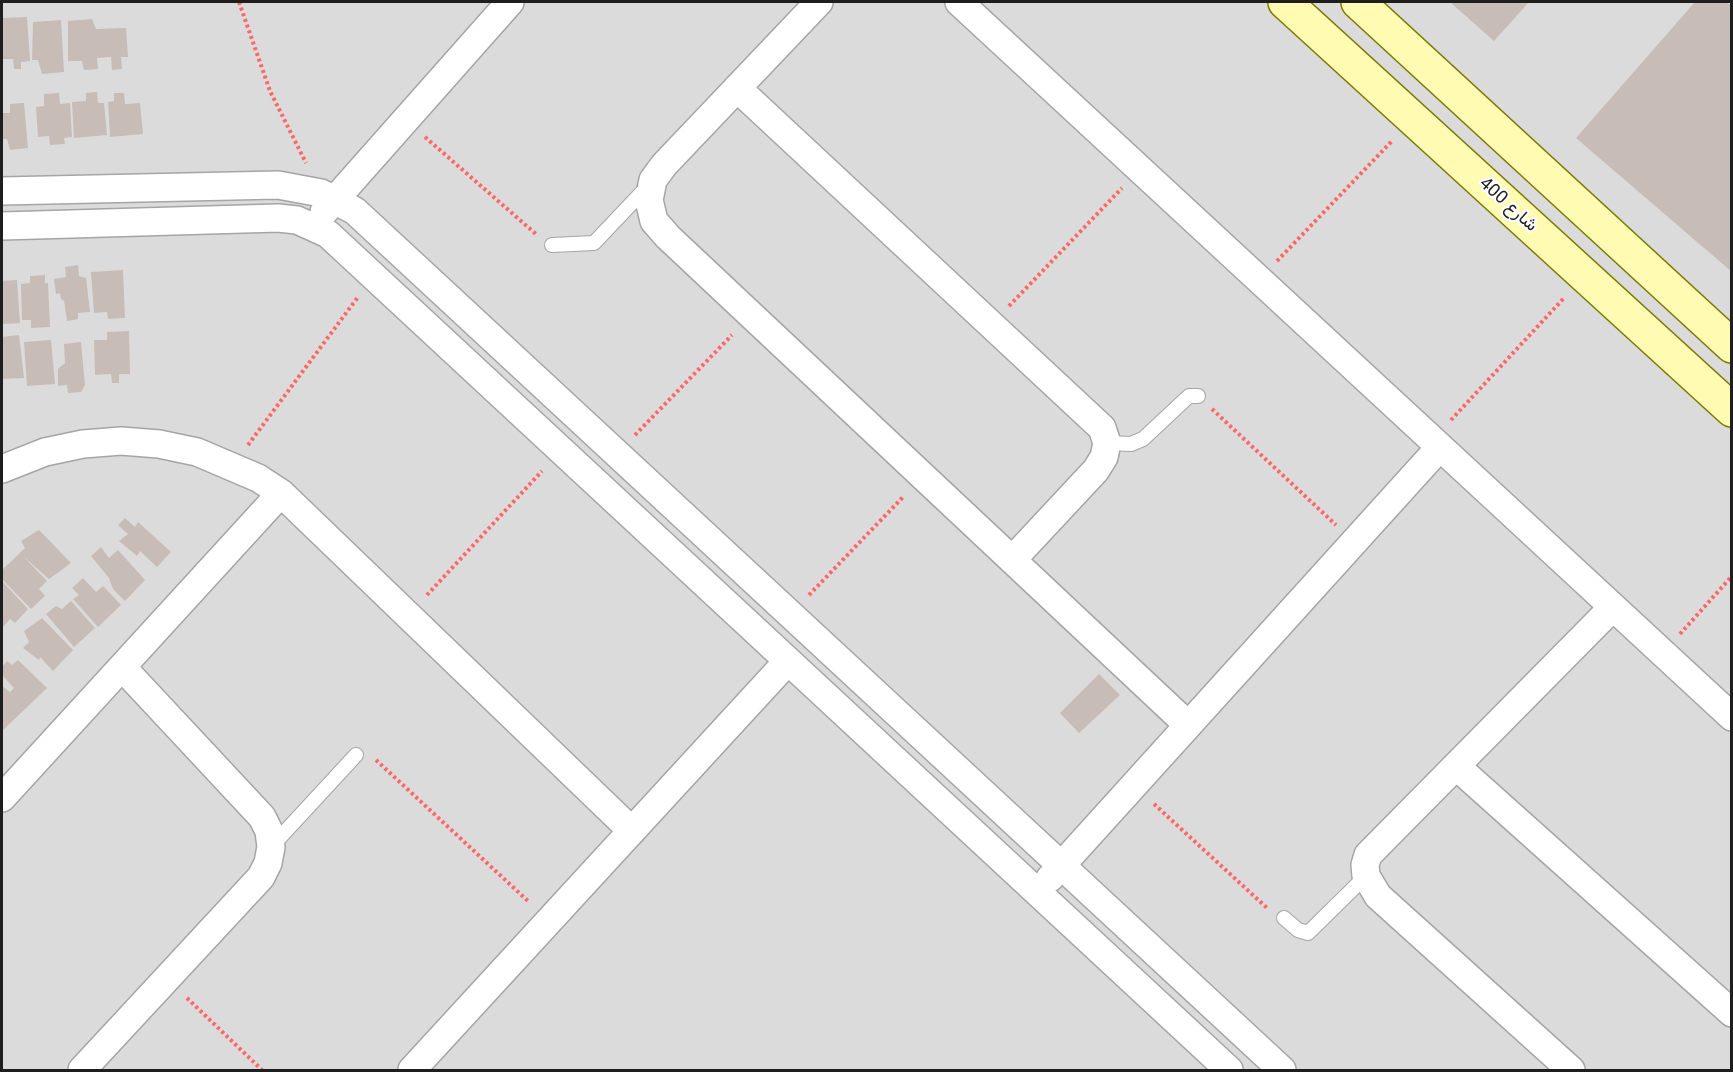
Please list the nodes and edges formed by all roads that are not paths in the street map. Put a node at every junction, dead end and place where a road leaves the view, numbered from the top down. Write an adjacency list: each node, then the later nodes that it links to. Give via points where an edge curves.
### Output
1 (510, 2): 9 (street, via 406,120)
2 (819, 2): 6 (street)
3 (959, 2): 17 (street)
4 (1285, 2): 15 (street, شارع 400)
5 (1358, 2): 13 (street)
6 (737, 88): 7 (street); 16 (street, via 1092,417 1102,428)
7 (653, 180): 12 (lane, via 594,243); 20 (street, via 649,200 654,221)
8 (2, 191): 9 (street, via 278,185)
9 (328, 196): 11 (street); 31 (street, via 372,226)
10 (2, 226): 11 (street, via 278,218)
11 (314, 226): 22 (street, via 374,275)
12 (552, 245)
13 (1731, 346)
14 (1198, 396): 16 (lane, via 1189,396 1143,440)
15 (1731, 410)
16 (1107, 443): 20 (street, via 1096,470)
17 (1436, 444): 21 (street); 25 (street, via 1354,542)
18 (2, 469): 19 (street, via 45,452 121,441 178,448 233,465)
19 (281, 493): 23 (street); 29 (street)
20 (1012, 560): 25 (street)
21 (1613, 607): 24 (street); 27 (street)
22 (787, 662): 29 (street); 33 (street)
23 (122, 667): 28 (street); 30 (street, via 262,817)
24 (1731, 717)
25 (1188, 725): 31 (street)
26 (356, 755): 30 (lane)
27 (1456, 766): 32 (street, via 1368,855); 35 (street)
28 (2, 798)
29 (632, 831): 37 (street)
30 (271, 847): 36 (street, via 261,877)
31 (1061, 865): 33 (street); 39 (street)
32 (1366, 876): 34 (lane, via 1308,933); 40 (street, via 1378,896)
33 (1037, 892): 38 (street)
34 (1284, 918)
35 (1731, 1013)
36 (82, 1071)
37 (412, 1071)
38 (1229, 1071)
39 (1282, 1071)
40 (1571, 1071)

